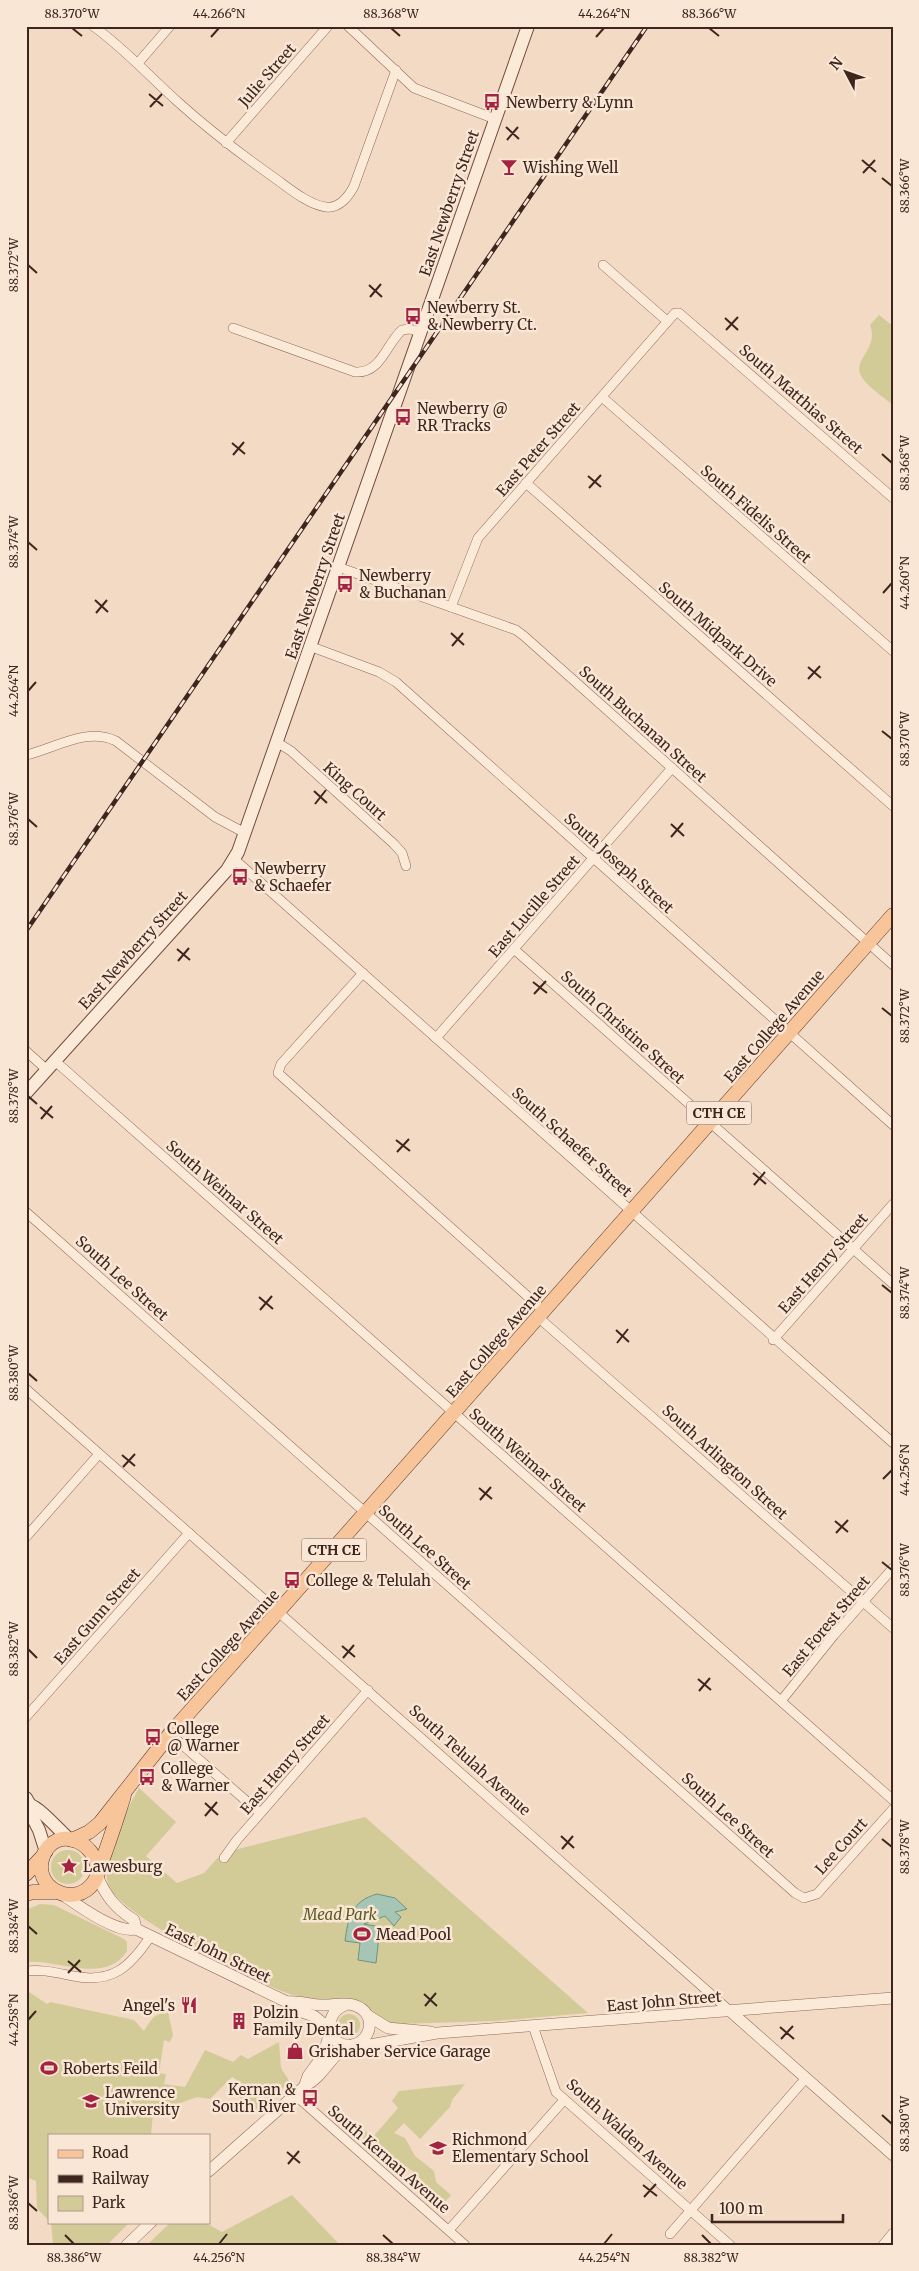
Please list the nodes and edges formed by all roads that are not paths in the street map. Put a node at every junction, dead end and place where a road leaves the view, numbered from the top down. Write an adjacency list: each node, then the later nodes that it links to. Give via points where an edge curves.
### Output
1 (93, 26): 6 (street)
2 (170, 26): 6 (street)
3 (328, 26): 9 (street, Julie Street)
4 (348, 26): 7 (street)
5 (528, 26): 8 (main road, East Newberry Street)
6 (138, 63): 9 (street)
7 (396, 70): 8 (street, via 414,88); 9 (street, via 354,186 347,198 336,205 327,207 315,203)
8 (496, 119): 13 (main road, East Newberry Street)
9 (226, 143)
10 (603, 264): 11 (street)
11 (667, 321): 14 (street, East Peter Street); 16 (street, South Matthias Street, via 679,313)
12 (232, 328): 13 (street, via 364,373 378,363 402,330)
13 (420, 332): 17 (main road, East Newberry Street)
14 (602, 397): 15 (street, East Peter Street); 20 (street, South Fidelis Street)
15 (526, 484): 18 (street, East Peter Street, via 478,538); 24 (street, South Midpark Drive)
16 (893, 498)
17 (338, 567): 18 (street, South Buchanan Street); 19 (main road, East Newberry Street)
18 (451, 607): 23 (street, South Buchanan Street, via 516,630)
19 (312, 647): 21 (main road, East Newberry Street); 26 (street, South Joseph Street, via 387,675)
20 (893, 651)
21 (278, 743): 25 (main road, East Newberry Street); 28 (street, King Court, via 291,751 394,844 402,853)
22 (26, 755): 25 (street, via 81,737 106,736 215,817)
23 (672, 768): 26 (street, East Lucille Street); 30 (street, South Buchanan Street)
24 (893, 806)
25 (245, 833): 27 (main road, East Newberry Street)
26 (594, 858): 31 (street, East Lucille Street); 34 (street, South Joseph Street)
27 (234, 860): 33 (street, South Schaefer Street); 37 (main road, East Newberry Street)
28 (406, 866)
29 (893, 915): 30 (main road, East College Avenue / CTH CE)
30 (868, 943): 32 (street, South Buchanan Street); 34 (main road, East College Avenue / CTH CE)
31 (515, 950): 35 (street, East Lucille Street); 39 (street, South Christine Street)
32 (893, 965)
33 (363, 973): 35 (street, South Schaefer Street); 46 (street, South Arlington Street, via 278,1069 281,1077)
34 (788, 1033): 39 (main road, East College Avenue / CTH CE); 40 (street, South Joseph Street)
35 (436, 1038): 43 (street, South Schaefer Street)
36 (26, 1052): 37 (street, South Weimar Street)
37 (51, 1065): 38 (main road, East Newberry Street); 49 (street, South Weimar Street)
38 (26, 1093)
39 (711, 1123): 43 (main road, East College Avenue / CTH CE); 44 (street, South Christine Street)
40 (893, 1125)
41 (893, 1204): 44 (street, East Henry Street)
42 (26, 1212): 52 (street, South Lee Street)
43 (631, 1212): 46 (main road, East College Avenue / CTH CE); 47 (street, South Schaefer Street)
44 (854, 1250): 45 (street, South Christine Street); 47 (street, East Henry Street)
45 (893, 1284)
46 (541, 1314): 49 (main road, East College Avenue / CTH CE); 56 (street, South Arlington Street)
47 (773, 1340): 50 (street, South Schaefer Street)
48 (26, 1389): 51 (street, South Telulah Avenue)
49 (454, 1413): 52 (main road, East College Avenue / CTH CE); 60 (street, South Weimar Street)
50 (893, 1444)
51 (99, 1454): 53 (street, South Telulah Avenue); 54 (street)
52 (367, 1513): 57 (main road, East College Avenue / CTH CE); 75 (street, South Lee Street, via 795,1893)
53 (189, 1533): 57 (street, South Telulah Avenue); 61 (street, East Gunn Street)
54 (26, 1537)
55 (893, 1568): 56 (street, East Forest Street)
56 (863, 1602): 58 (street, South Arlington Street); 60 (street, East Forest Street)
57 (278, 1612): 59 (street, South Telulah Avenue); 62 (main road, East College Avenue / CTH CE)
58 (893, 1628)
59 (368, 1690): 67 (street, East Henry Street); 82 (street, South Telulah Avenue)
60 (781, 1701): 64 (street, South Weimar Street)
61 (26, 1717)
62 (170, 1734): 63 (main road, East College Avenue / CTH CE); 67 (street)
63 (126, 1790): 68 (main road, East College Avenue / CTH CE, via 94,1828); 72 (main road, East College Avenue / CTH CE)
64 (893, 1800)
65 (28, 1801): 68 (main road); 69 (main road)
66 (893, 1809): 75 (street, Lee Court, via 817,1894)
67 (260, 1813): 70 (street, East Henry Street)
68 (70, 1839): 69 (main road, via 55,1844); 72 (main road, via 92,1851)
69 (45, 1854): 71 (main road); 73 (main road, via 44,1878)
70 (224, 1858)
71 (26, 1874)
72 (98, 1874): 73 (main road, via 93,1884 82,1892 71,1896); 76 (street, East John Street, via 107,1896 134,1920)
73 (59, 1893): 74 (main road); 76 (street, East John Street, via 87,1912 127,1931)
74 (26, 1894)
75 (808, 1898)
76 (136, 1929): 77 (street, East John Street)
77 (150, 1937): 78 (street, via 128,1965 105,1976 86,1978 50,1971); 80 (street, East John Street)
78 (26, 1971)
79 (893, 1998): 82 (street, East John Street)
80 (287, 2002): 81 (street, East John Street); 85 (street, East John Street, via 293,2009 314,2016)
81 (346, 2005): 83 (street, via 358,2006); 85 (street, via 331,2016)
82 (730, 2011): 84 (street, East John Street); 88 (street, South Telulah Avenue)
83 (367, 2014): 86 (street, East John Street, via 388,2028); 87 (street, via 368,2033 360,2042)
84 (533, 2026): 86 (street, East John Street); 91 (street, South Walden Avenue, via 554,2087)
85 (330, 2030): 87 (street, via 337,2041); 89 (street, via 324,2054 308,2076)
86 (437, 2033): 87 (street, East John Street, via 364,2046)
87 (351, 2045): 89 (street, via 336,2053 318,2077)
88 (806, 2078): 92 (street, South Telulah Avenue); 94 (street)
89 (305, 2086): 90 (street)
90 (295, 2095): 93 (street); 96 (street, South Kernan Avenue)
91 (564, 2100): 94 (street, South Walden Avenue); 96 (street)
92 (893, 2155)
93 (210, 2170)
94 (690, 2210): 98 (street); 101 (street, South Walden Avenue)
95 (149, 2224): 99 (street)
96 (449, 2230): 100 (street, South Kernan Avenue)
97 (893, 2233): 102 (street)
98 (670, 2234)
99 (127, 2245)
100 (465, 2245)
101 (730, 2245)
102 (883, 2245)

